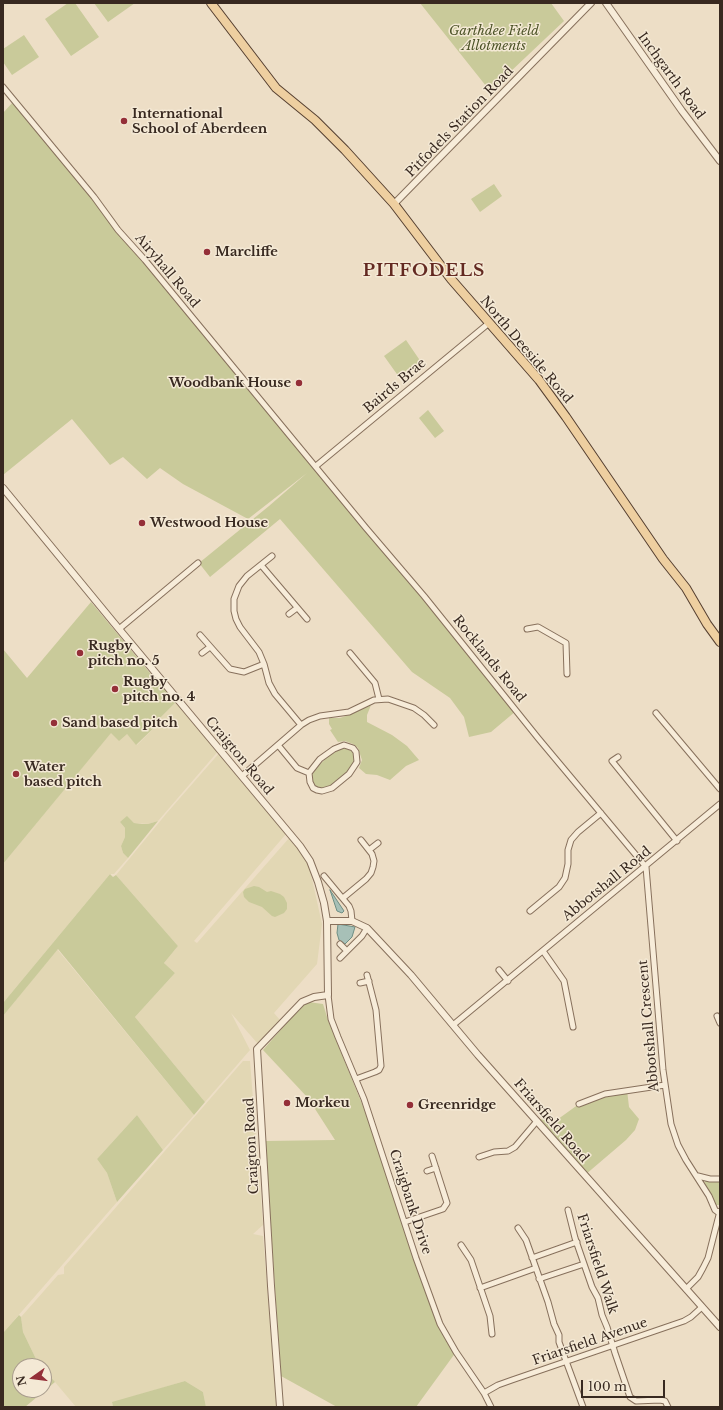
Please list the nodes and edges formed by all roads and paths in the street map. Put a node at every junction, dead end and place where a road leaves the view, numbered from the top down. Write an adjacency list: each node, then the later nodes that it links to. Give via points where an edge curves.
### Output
1 (211, 3): 6 (main road, North Deeside Road, via 276,88 346,150)
2 (591, 3): 6 (street, Pitfodels Station Road)
3 (606, 3): 5 (street, Inchgarth Road)
4 (3, 87): 8 (street, Airyhall Road, via 118,230)
5 (720, 161)
6 (394, 204): 7 (main road, North Deeside Road, via 451,279)
7 (489, 323): 8 (street, Bairds Brae); 19 (main road, North Deeside Road, via 535,375 566,416 686,588)
8 (316, 466): 35 (street, Rocklands Road)
9 (3, 488): 16 (street, Craigton Road)
10 (272, 556): 12 (street)
11 (198, 563): 16 (street)
12 (261, 566): 13 (street); 23 (street, via 247,576 239,586 234,599 234,611 240,627 259,652)
13 (297, 608): 14 (street); 15 (street)
14 (289, 614)
15 (306, 619)
16 (119, 629): 32 (street, Craigton Road)
17 (527, 629): 24 (street, via 538,627 566,643)
18 (200, 635): 20 (street)
19 (720, 642)
20 (210, 646): 21 (street); 23 (street, via 230,669 244,672)
21 (202, 653)
22 (350, 653): 25 (street, via 375,683)
23 (264, 664): 27 (street, via 275,694)
24 (567, 674)
25 (379, 699): 27 (street, via 349,712 320,716); 28 (street, via 396,701 414,708)
26 (656, 712): 33 (street)
27 (301, 725): 29 (street)
28 (434, 725)
29 (278, 745): 31 (street, via 297,768); 32 (street)
30 (618, 757): 37 (street, via 612,761)
31 (309, 773): 31 (street, via 313,788 322,791 332,788 355,766 356,752 353,748 344,746 334,749 320,759)
32 (242, 776): 44 (street, Craigton Road, via 308,856 318,882)
33 (720, 789)
34 (720, 804): 37 (street, Abbotshall Road)
35 (601, 813): 40 (street, Rocklands Road); 43 (street, via 571,840 566,878)
36 (361, 840): 39 (street)
37 (677, 841): 40 (street, Abbotshall Road)
38 (378, 843): 39 (street)
39 (369, 850): 42 (street, via 374,860 371,873)
40 (646, 866): 49 (street, Abbotshall Road); 62 (street, Abbotshall Crescent)
41 (324, 876): 42 (street)
42 (343, 898): 45 (street, via 351,911)
43 (530, 911)
44 (327, 921): 45 (street); 56 (street, Craigton Road)
45 (352, 921): 46 (street)
46 (367, 928): 48 (street); 59 (street, Friarsfield Road, via 411,974)
47 (340, 944): 48 (street)
48 (347, 951): 50 (street)
49 (543, 951): 54 (street, Abbotshall Road); 60 (street, via 564,980)
50 (340, 958)
51 (499, 970): 54 (street)
52 (367, 975): 53 (street)
53 (369, 981): 55 (street); 61 (street, via 376,1010 381,1066 379,1070)
54 (508, 981): 59 (street, Abbotshall Road)
55 (360, 983)
56 (328, 995): 61 (street, Craigbank Drive, via 331,1019); 89 (street, Craigton Road, via 302,1002 257,1048)
57 (717, 1016): 58 (street)
58 (720, 1023)
59 (454, 1025): 64 (street, Friarsfield Road)
60 (572, 1027)
61 (356, 1079): 73 (street, Craigbank Drive)
62 (664, 1085): 63 (street, via 605,1094); 69 (street, Abbotshall Crescent, via 673,1132 686,1160)
63 (579, 1104)
64 (537, 1121): 66 (street, via 515,1147); 82 (street, Friarsfield Road)
65 (432, 1156): 67 (street)
66 (480, 1157)
67 (436, 1168): 68 (street); 73 (street, via 446,1207)
68 (428, 1171)
69 (698, 1176): 70 (street); 72 (street, Abbotshall Crescent, via 715,1210)
70 (720, 1179)
71 (568, 1210): 75 (street, Friarsfield Walk)
72 (720, 1212): 82 (street, via 708,1258 698,1277)
73 (405, 1222): 88 (street, Craigbank Drive, via 440,1324)
74 (518, 1228): 77 (street, via 526,1240)
75 (577, 1242): 77 (street); 78 (street, Friarsfield Walk)
76 (462, 1245): 81 (street, via 471,1260)
77 (532, 1258): 79 (street)
78 (584, 1264): 80 (street); 86 (street, Friarsfield Walk)
79 (536, 1268): 80 (street); 81 (street)
80 (539, 1279): 87 (street)
81 (480, 1288): 85 (street, via 490,1316)
82 (686, 1289): 83 (street, Friarsfield Road)
83 (702, 1307): 84 (street, Friarsfield Road); 86 (street, Friarsfield Avenue, via 684,1321)
84 (720, 1328)
85 (492, 1334)
86 (613, 1346): 87 (street, Friarsfield Avenue); 92 (street, Friarsfield Walk, via 632,1399 665,1401)
87 (567, 1362): 88 (street, Friarsfield Avenue, via 498,1385); 91 (street)
88 (484, 1393): 90 (street, Craigbank Drive)
89 (280, 1407)
90 (491, 1407)
91 (583, 1407)
92 (668, 1407)

